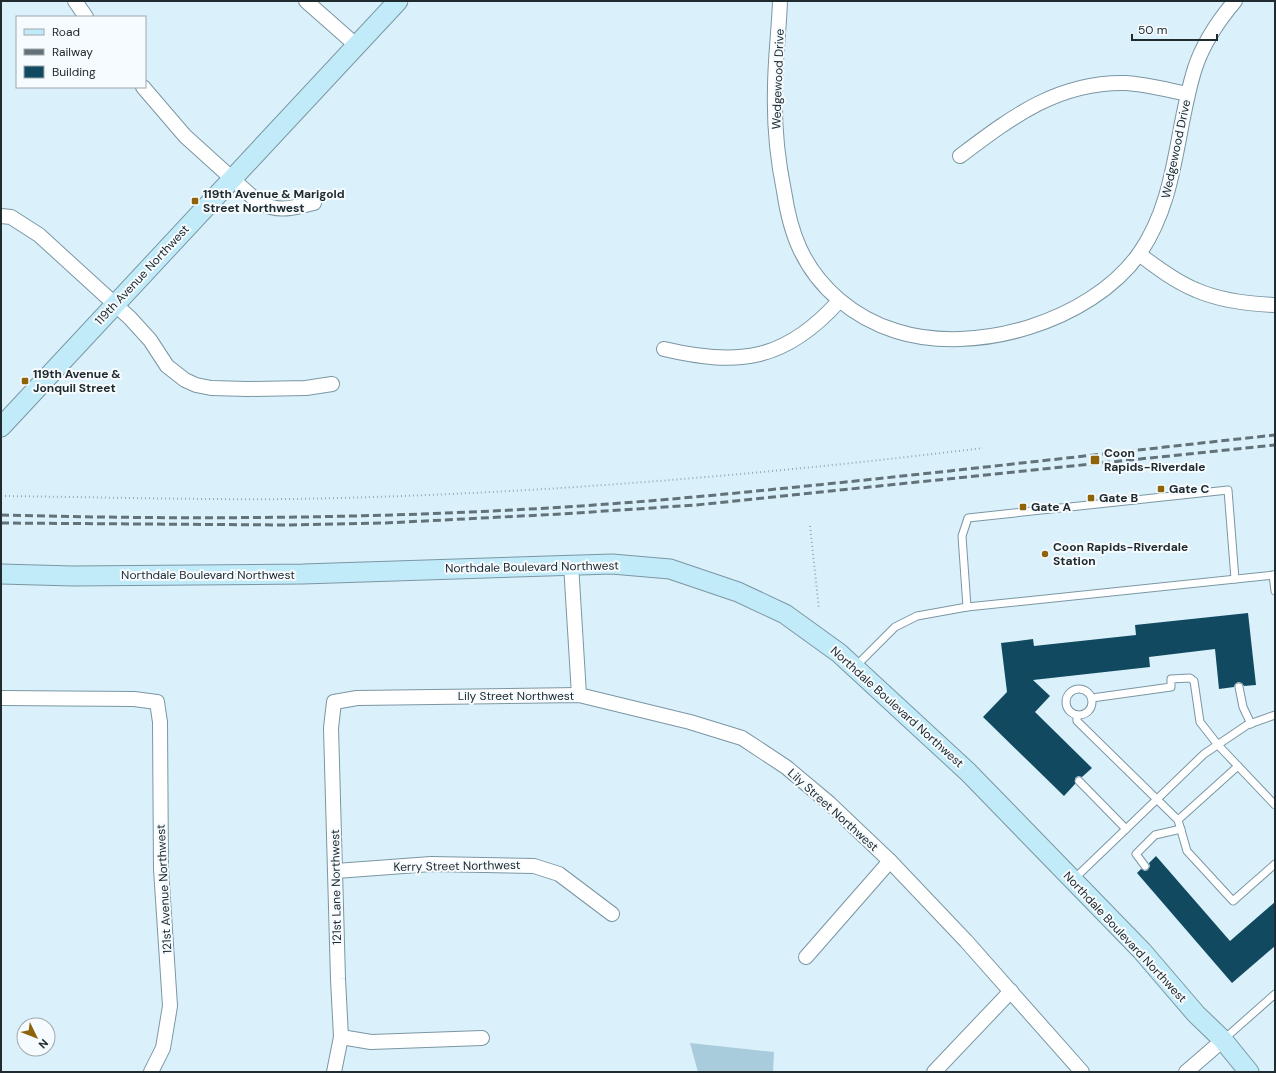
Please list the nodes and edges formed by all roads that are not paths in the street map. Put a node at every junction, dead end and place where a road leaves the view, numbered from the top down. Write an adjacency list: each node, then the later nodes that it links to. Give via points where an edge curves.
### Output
1 (75, 1): 6 (street)
2 (306, 1): 7 (street)
3 (398, 1): 7 (street, 119th Avenue Northwest)
4 (780, 1): 15 (street, Wedgewood Drive, via 775,119 777,149 788,214 801,251 825,286)
5 (1235, 1): 9 (street, Wedgewood Drive, via 1204,46)
6 (85, 16)
7 (356, 46): 11 (street, 119th Avenue Northwest)
8 (144, 88): 11 (street, via 185,136)
9 (1188, 94): 10 (street, via 1126,83 1086,86 1063,92 1027,109); 14 (street, Wedgewood Drive, via 1164,206)
10 (960, 156)
11 (232, 179): 12 (street, via 258,202 271,208 282,210); 16 (street, 119th Avenue Northwest)
12 (314, 203)
13 (1, 216): 16 (street, via 11,217 39,235)
14 (1138, 254): 15 (street, Wedgewood Drive, via 1101,291 1081,304 1057,317 1013,332 954,338 913,335 894,331 872,321); 17 (street, via 1196,290 1252,304)
15 (839, 301): 18 (street, via 800,337 761,354 725,359)
16 (116, 304): 19 (street, via 147,336 167,366 196,385 248,389 306,388); 20 (street, 119th Avenue Northwest)
17 (1275, 305)
18 (664, 349)
19 (332, 384)
20 (1, 427)
21 (571, 564): 22 (street, Northdale Boulevard Northwest, via 302,574); 27 (street, Northdale Boulevard Northwest, via 612,564 670,570 738,592 785,614); 29 (street)
22 (1, 574)
23 (1274, 575): 24 (lane); 25 (lane)
24 (1235, 579): 26 (lane); 26 (lane, via 1228,490 968,518 962,536)
25 (1275, 591)
26 (967, 607): 27 (lane, via 917,616 895,626)
27 (855, 667): 48 (street, Northdale Boulevard Northwest, via 968,772)
28 (1239, 687): 35 (lane, via 1243,707)
29 (579, 695): 32 (street, Lily Street Northwest, via 357,698); 44 (street, Lily Street Northwest, via 690,722 742,738 786,768 830,803)
30 (1, 698): 56 (street, 121st Avenue Northwest, via 134,699 157,702 160,722 161,869 170,1006 163,1048)
31 (1092, 698): 33 (lane, via 1089,710); 33 (lane, via 1083,689 1070,691 1066,703 1069,711); 36 (lane, via 1171,687 1171,680 1190,678 1194,681 1200,722)
32 (334, 702): 47 (street, 121st Lane Northwest, via 331,728)
33 (1077, 715): 39 (lane, via 1077,721)
34 (1275, 715): 35 (lane)
35 (1251, 724): 36 (lane)
36 (1218, 744): 37 (lane); 39 (lane)
37 (1238, 766): 40 (lane); 41 (lane)
38 (1079, 781): 42 (lane)
39 (1157, 799): 41 (lane); 42 (lane)
40 (1275, 805)
41 (1178, 820): 43 (lane)
42 (1126, 829): 48 (lane)
43 (1181, 829): 45 (lane, via 1187,850 1233,901); 46 (lane, via 1155,835 1136,854)
44 (890, 861): 50 (street); 51 (street, Lily Street Northwest)
45 (1275, 864)
46 (1145, 866)
47 (336, 871): 49 (street, Kerry Street Northwest, via 431,864 534,866 559,874); 53 (street, 121st Lane Northwest)
48 (1073, 881): 55 (street, Northdale Boulevard Northwest)
49 (612, 914)
50 (806, 957)
51 (1011, 991): 58 (street); 59 (street, Lily Street Northwest)
52 (1275, 994): 55 (lane)
53 (341, 1037): 54 (street, via 371,1042); 57 (street, 121st Lane Northwest)
54 (482, 1038)
55 (1223, 1040): 60 (street); 61 (street, Northdale Boulevard Northwest)
56 (151, 1072)
57 (334, 1072)
58 (934, 1072)
59 (1082, 1072)
60 (1186, 1072)
61 (1249, 1072)

